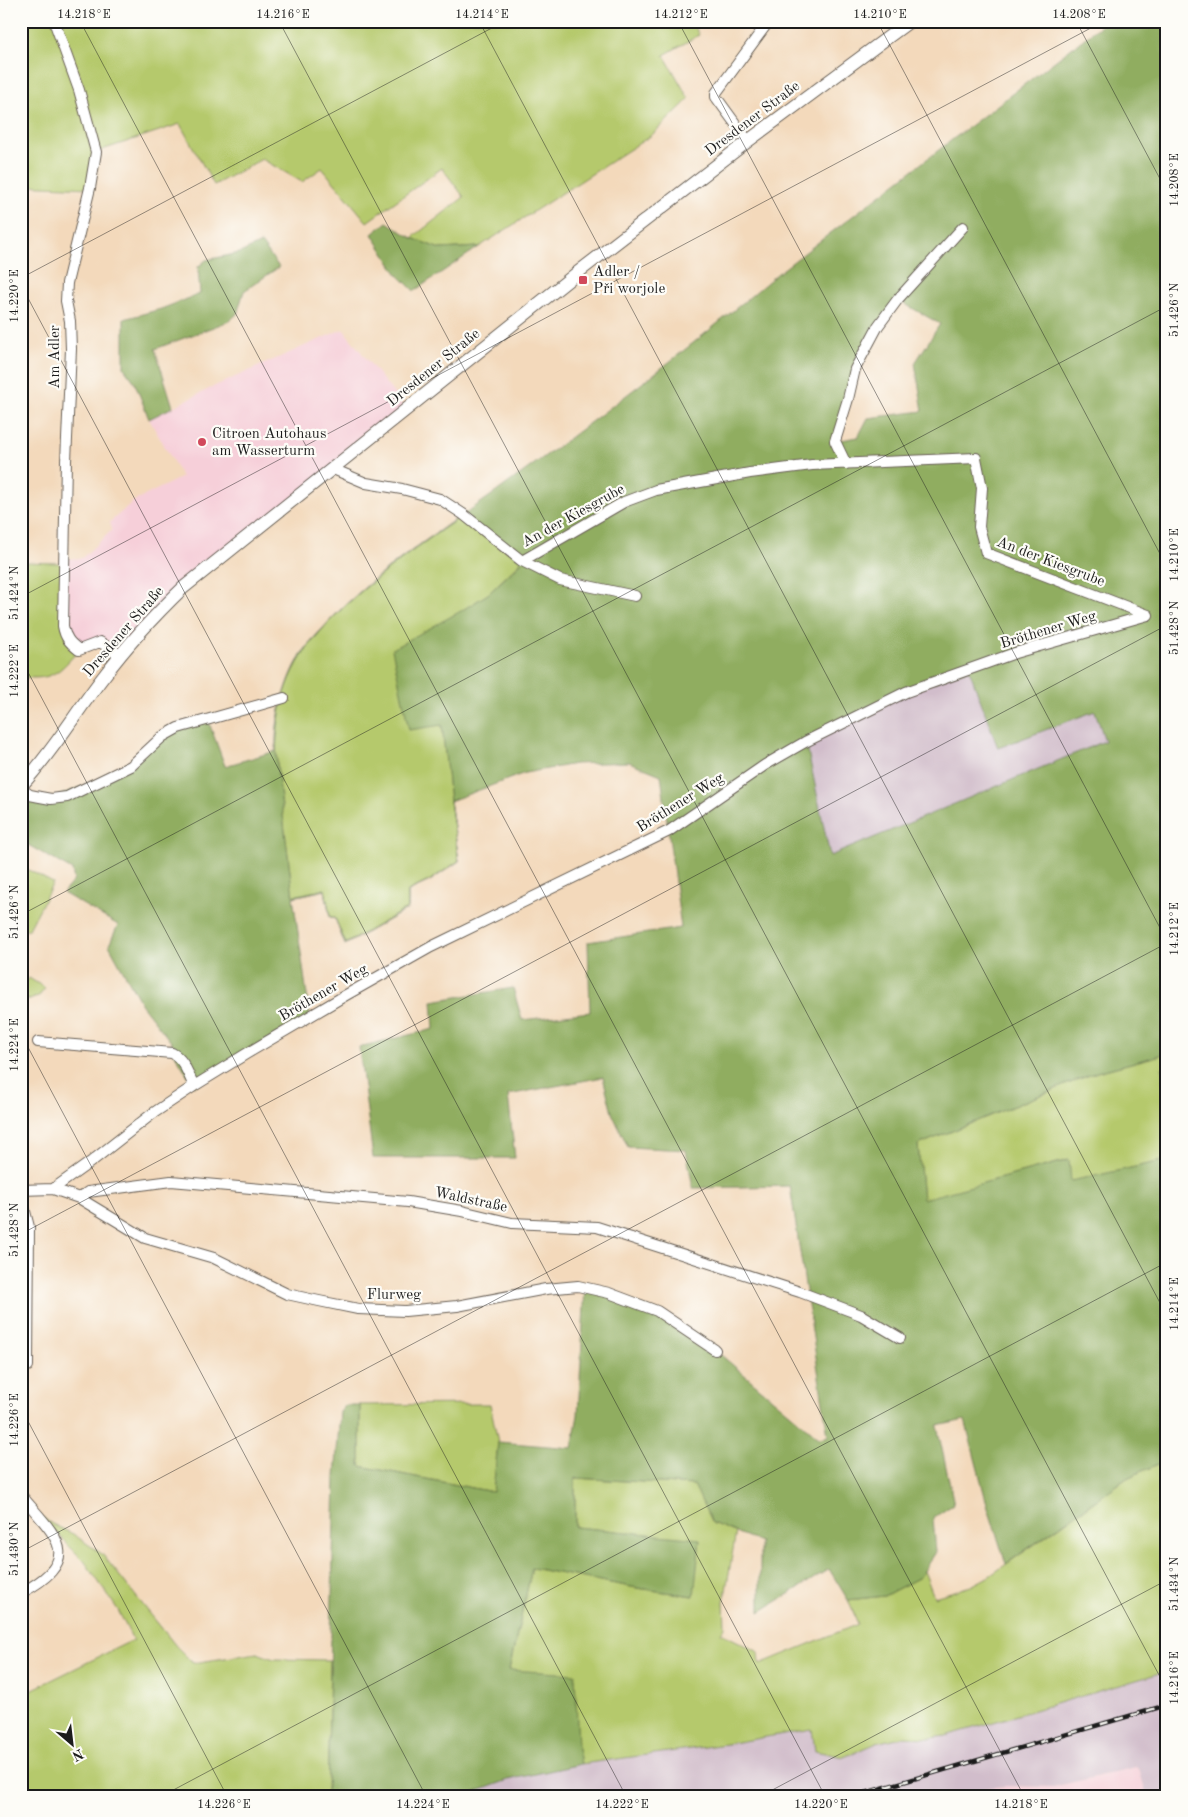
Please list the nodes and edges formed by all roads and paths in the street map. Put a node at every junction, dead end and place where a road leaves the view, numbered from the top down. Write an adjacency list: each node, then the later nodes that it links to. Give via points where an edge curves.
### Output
1 (54, 21): 11 (street, Am Adler, via 79,90 96,152 67,284 71,349 63,626 64,635 79,650 100,642)
2 (769, 21): 4 (street, via 716,93)
3 (910, 21): 4 (main road, Dresdener Straße)
4 (748, 141): 7 (main road, Dresdener Straße)
5 (963, 226): 6 (street, via 898,299 878,326 855,369 835,441)
6 (846, 464): 8 (street, An der Kiesgrube, via 750,473 656,490 624,502); 10 (street, An der Kiesgrube, via 976,458 982,488 979,527 986,553)
7 (333, 469): 8 (street, via 366,483 440,499); 11 (main road, Dresdener Straße, via 183,588 154,615)
8 (522, 561): 9 (street, via 560,580)
9 (635, 596)
10 (1148, 615): 15 (street, Bröthener Weg, via 1015,654 893,698 765,765 669,831 431,947)
11 (120, 655): 13 (main road, Dresdener Straße)
12 (284, 698): 13 (street, Dresdener Straße, via 178,728 162,737 131,766 67,797 51,799 30,795)
13 (21, 787)
14 (38, 1042): 15 (street, via 172,1053 185,1066)
15 (194, 1086): 16 (street, Bröthener Weg, via 140,1122)
16 (53, 1189): 17 (street); 19 (street)
17 (21, 1190)
18 (21, 1196): 22 (street, via 29,1227)
19 (79, 1198): 20 (street, Waldstraße, via 88,1192 172,1181 408,1202 512,1223 596,1228 800,1292 861,1315); 21 (street, Flurweg, via 145,1238 214,1258 288,1294 358,1309 405,1311 578,1286 609,1293 657,1311)
20 (900, 1338)
21 (715, 1350)
22 (28, 1366)
23 (21, 1495): 24 (street, via 54,1536 60,1559 53,1572)
24 (21, 1593)

